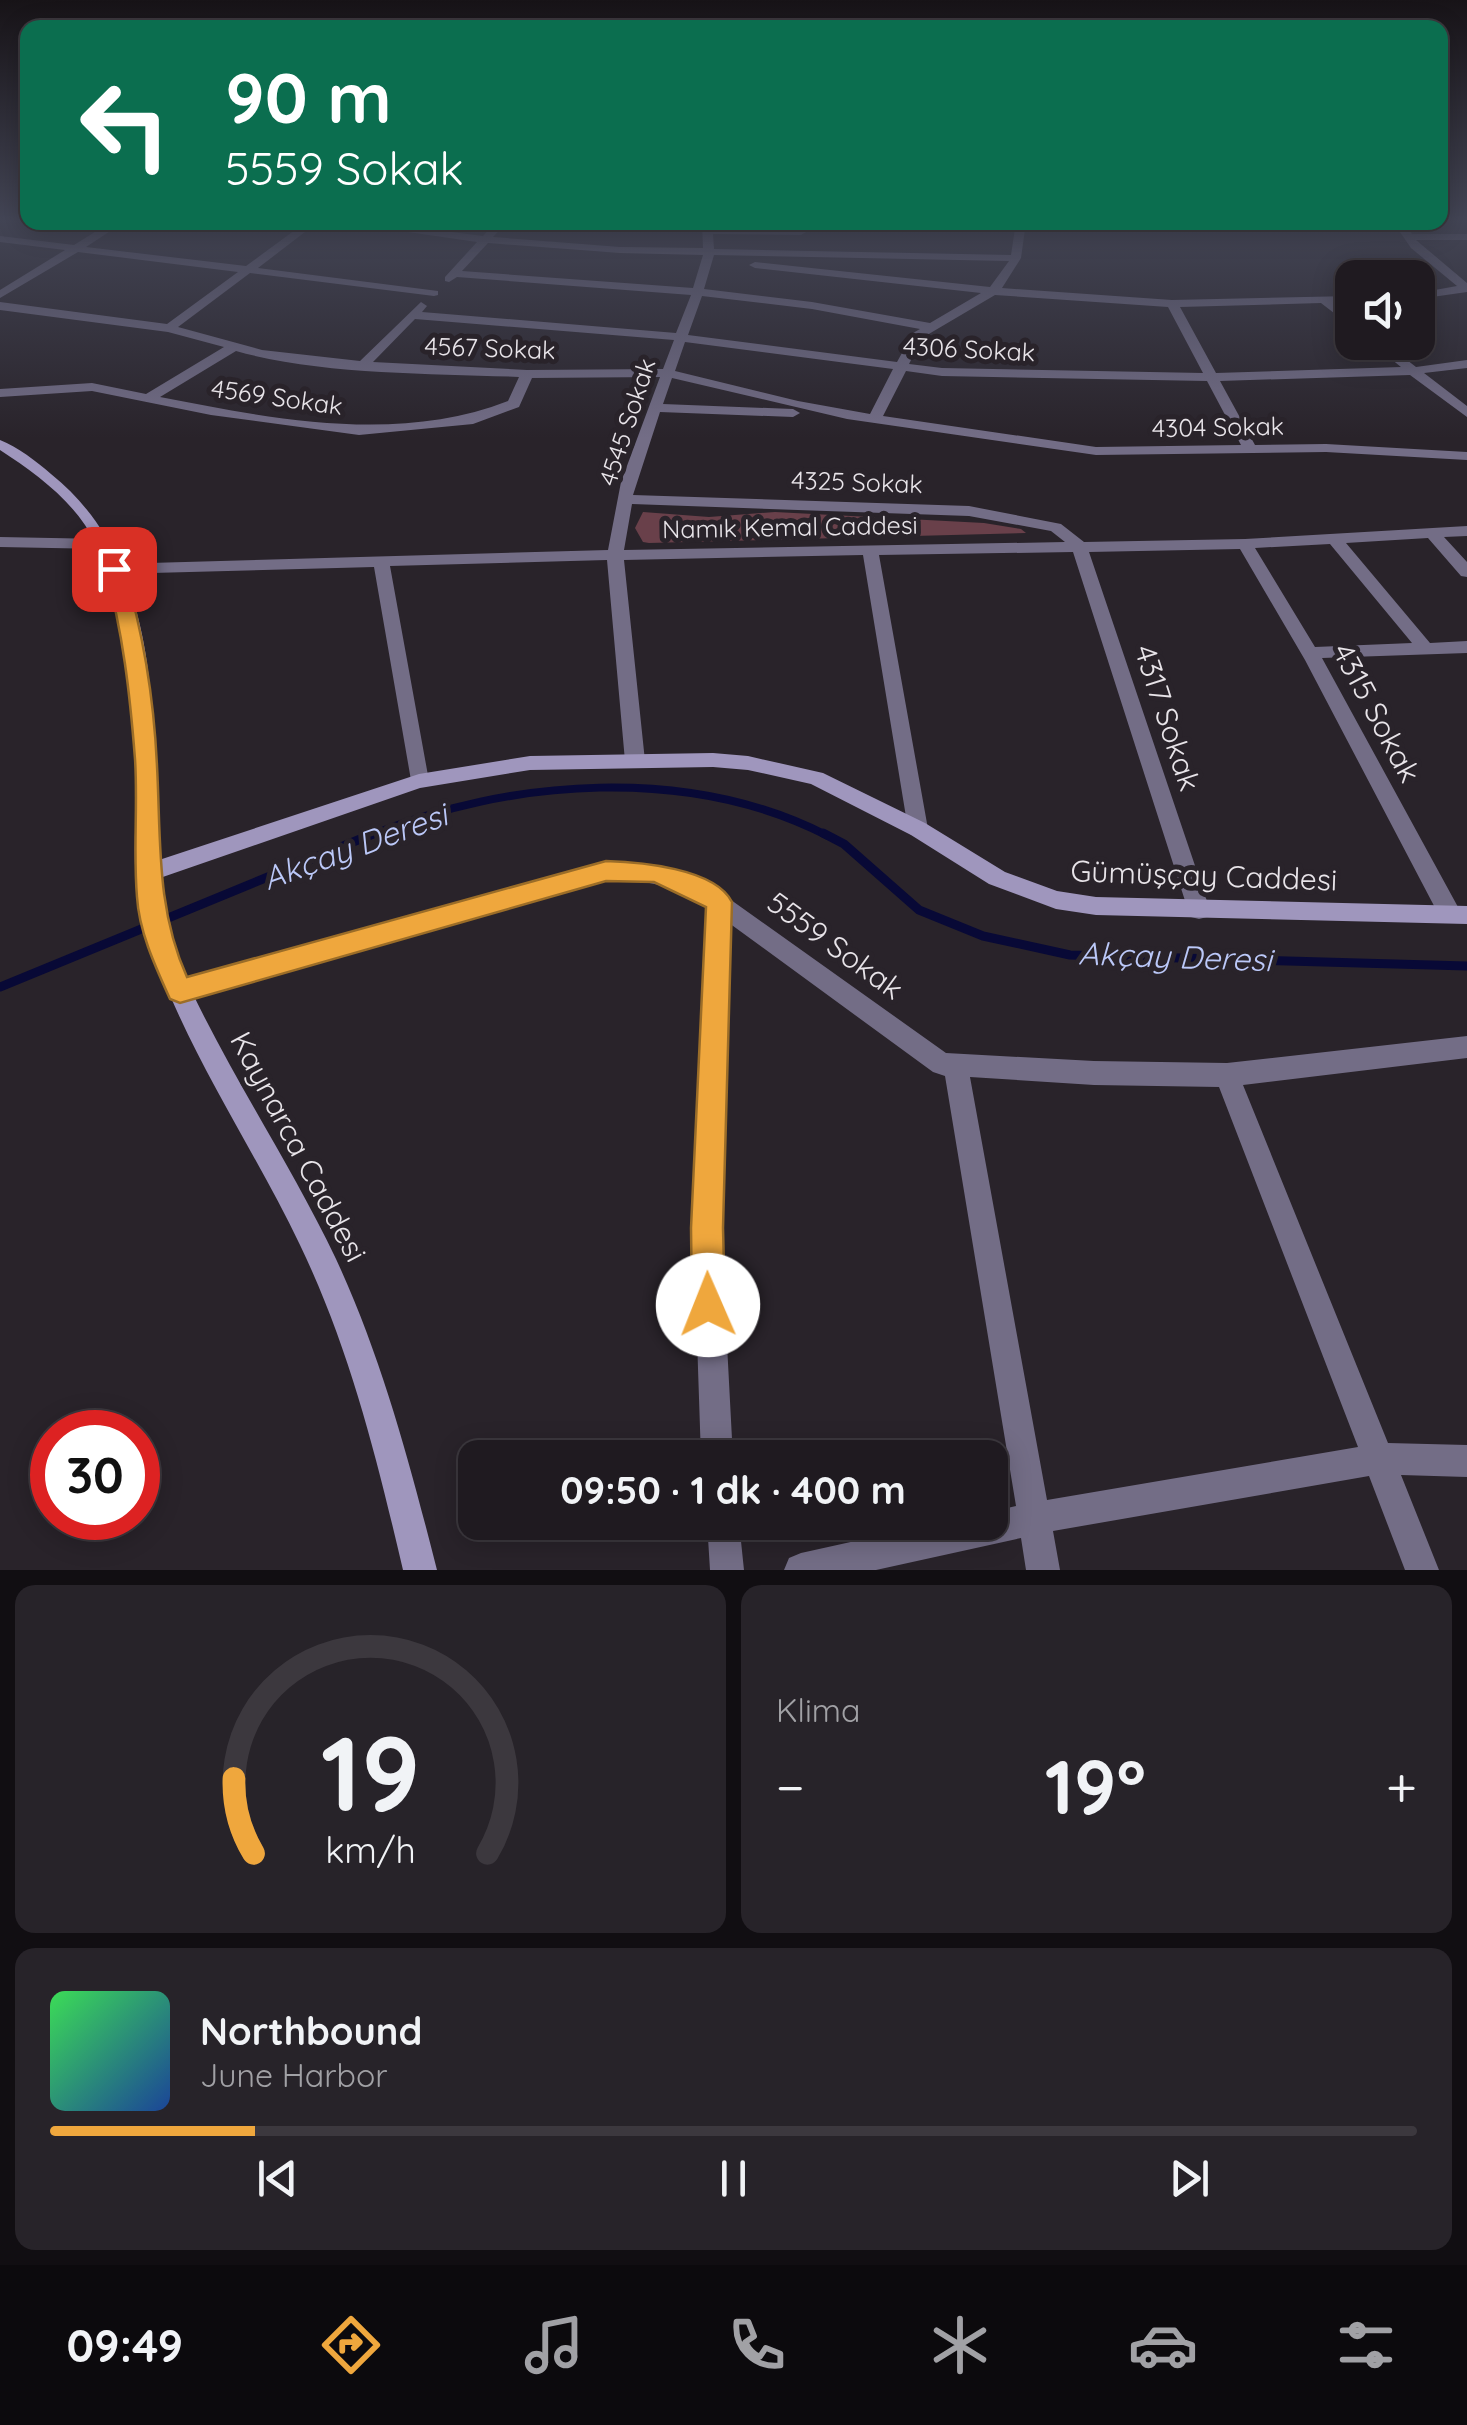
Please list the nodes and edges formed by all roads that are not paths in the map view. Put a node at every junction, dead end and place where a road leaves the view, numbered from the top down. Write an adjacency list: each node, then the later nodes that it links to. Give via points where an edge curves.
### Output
1 (218, 291): 15 (street)
2 (420, 291): 6 (street)
3 (675, 291): 7 (street)
4 (993, 291): 14 (street)
5 (997, 291): 10 (street)
6 (434, 293): 13 (street)
7 (697, 293): 14 (street); 16 (street, 4545 Sokak)
8 (1335, 300): 9 (street)
9 (1325, 301): 10 (street); 12 (street)
10 (1172, 304): 25 (street)
11 (0, 306): 15 (street, 4567 Sokak)
12 (1335, 309)
13 (412, 315): 16 (street, 4306 Sokak); 20 (street)
14 (929, 327): 21 (street)
15 (169, 328): 17 (street, 4567 Sokak)
16 (678, 337): 21 (street, 4306 Sokak); 23 (street, 4545 Sokak)
17 (233, 347): 20 (street, 4567 Sokak); 27 (street)
18 (1398, 360): 22 (street)
19 (1467, 364): 22 (street, 4306 Sokak)
20 (363, 365): 24 (street, 4567 Sokak)
21 (900, 368): 25 (street, 4306 Sokak); 31 (street)
22 (1411, 371): 25 (street, 4306 Sokak); 29 (street)
23 (667, 373): 24 (street, 4567 Sokak); 28 (street, 4545 Sokak); 30 (street, 4567 Sokak)
24 (527, 374): 27 (street, 4569 Sokak, via 514,404 487,416 360,431)
25 (1212, 377): 33 (street)
26 (0, 393): 27 (street, 4569 Sokak, via 81,386)
27 (147, 399)
28 (656, 408): 30 (street); 35 (street, 4545 Sokak)
29 (1467, 413)
30 (859, 415): 31 (street, 4304 Sokak)
31 (876, 418): 33 (street, 4304 Sokak, via 1096,451)
32 (0, 444): 40 (street, Kaynarca Caddesi, via 60,490)
33 (1250, 449): 34 (street, 4304 Sokak)
34 (1467, 456)
35 (624, 498): 42 (street, 4325 Sokak, via 969,511 1056,527); 44 (street, 4545 Sokak)
36 (1467, 532): 37 (street, Namık Kemal Caddesi)
37 (1432, 533): 38 (street, Namık Kemal Caddesi); 47 (street)
38 (1334, 538): 41 (street, Namık Kemal Caddesi); 49 (street)
39 (0, 542): 40 (street)
40 (103, 544): 46 (street, Kaynarca Caddesi)
41 (1245, 544): 42 (street, Namık Kemal Caddesi); 50 (street, 4315 Sokak)
42 (1078, 546): 43 (street, Namık Kemal Caddesi); 56 (street, 4317 Sokak)
43 (870, 551): 44 (street, Namık Kemal Caddesi); 53 (street)
44 (616, 554): 45 (street, Namık Kemal Caddesi); 51 (street, 4545 Sokak)
45 (381, 561): 46 (street, Namık Kemal Caddesi); 52 (street)
46 (114, 569): 54 (street, Kaynarca Caddesi, via 136,668)
47 (1467, 572)
48 (1467, 647): 49 (street)
49 (1426, 648): 50 (street)
50 (1310, 652): 57 (street, 4315 Sokak)
51 (636, 760): 52 (street, Gümüşçay Caddesi, via 530,763); 53 (street, Gümüşçay Caddesi, via 780,768 852,794)
52 (418, 781): 54 (street, Gümüşçay Caddesi)
53 (918, 829): 56 (street, Gümüşçay Caddesi, via 998,878 1056,900)
54 (148, 873): 58 (street, Kaynarca Caddesi, via 157,932)
55 (719, 902): 58 (street, 5559 Sokak, via 654,872 606,871); 60 (street, 5559 Sokak, via 926,1054); 62 (street, via 707,1228)
56 (1199, 910): 57 (street, Gümüşçay Caddesi)
57 (1459, 914)
58 (180, 991): 67 (street, Kaynarca Caddesi, via 308,1229 355,1336)
59 (1467, 1047): 61 (street, 5559 Sokak)
60 (956, 1066): 61 (street, 5559 Sokak); 65 (street)
61 (1226, 1075): 63 (street)
62 (715, 1440)
63 (1378, 1459): 64 (street); 65 (street); 71 (street)
64 (1467, 1461)
65 (1036, 1518): 69 (street); 70 (street)
66 (724, 1540): 68 (street)
67 (420, 1570)
68 (727, 1570)
69 (800, 1570)
70 (1043, 1570)
71 (1422, 1570)

